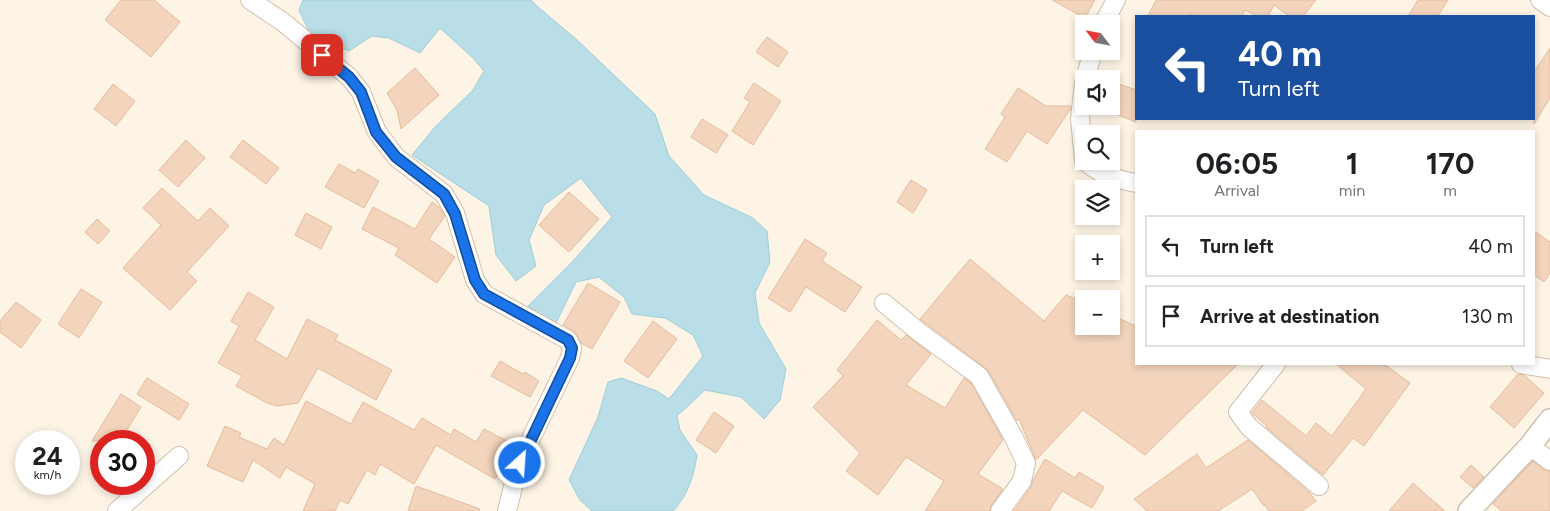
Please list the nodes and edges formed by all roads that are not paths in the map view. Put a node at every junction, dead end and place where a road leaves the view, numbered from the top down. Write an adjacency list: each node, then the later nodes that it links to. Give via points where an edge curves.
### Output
1 (250, 0): 18 (street, via 283,22 349,77 361,92 376,132 396,157 444,194 455,214 475,280 484,294 568,340 572,348 570,358 520,463)
2 (1116, 0): 5 (street)
3 (1540, 0): 4 (street)
4 (1550, 7)
5 (1108, 15)
6 (1097, 170): 7 (street)
7 (1135, 183)
8 (884, 303): 19 (street, via 979,376 1013,436 1026,463 1022,481)
9 (1275, 365): 16 (street, via 1238,412 1249,427)
10 (1527, 365): 11 (street)
11 (1550, 369)
12 (1550, 420): 13 (street)
13 (1530, 446): 15 (street); 20 (street)
14 (179, 456): 17 (street)
15 (1550, 461)
16 (1319, 486)
17 (117, 511)
18 (507, 511)
19 (1000, 511)
20 (1470, 511)

